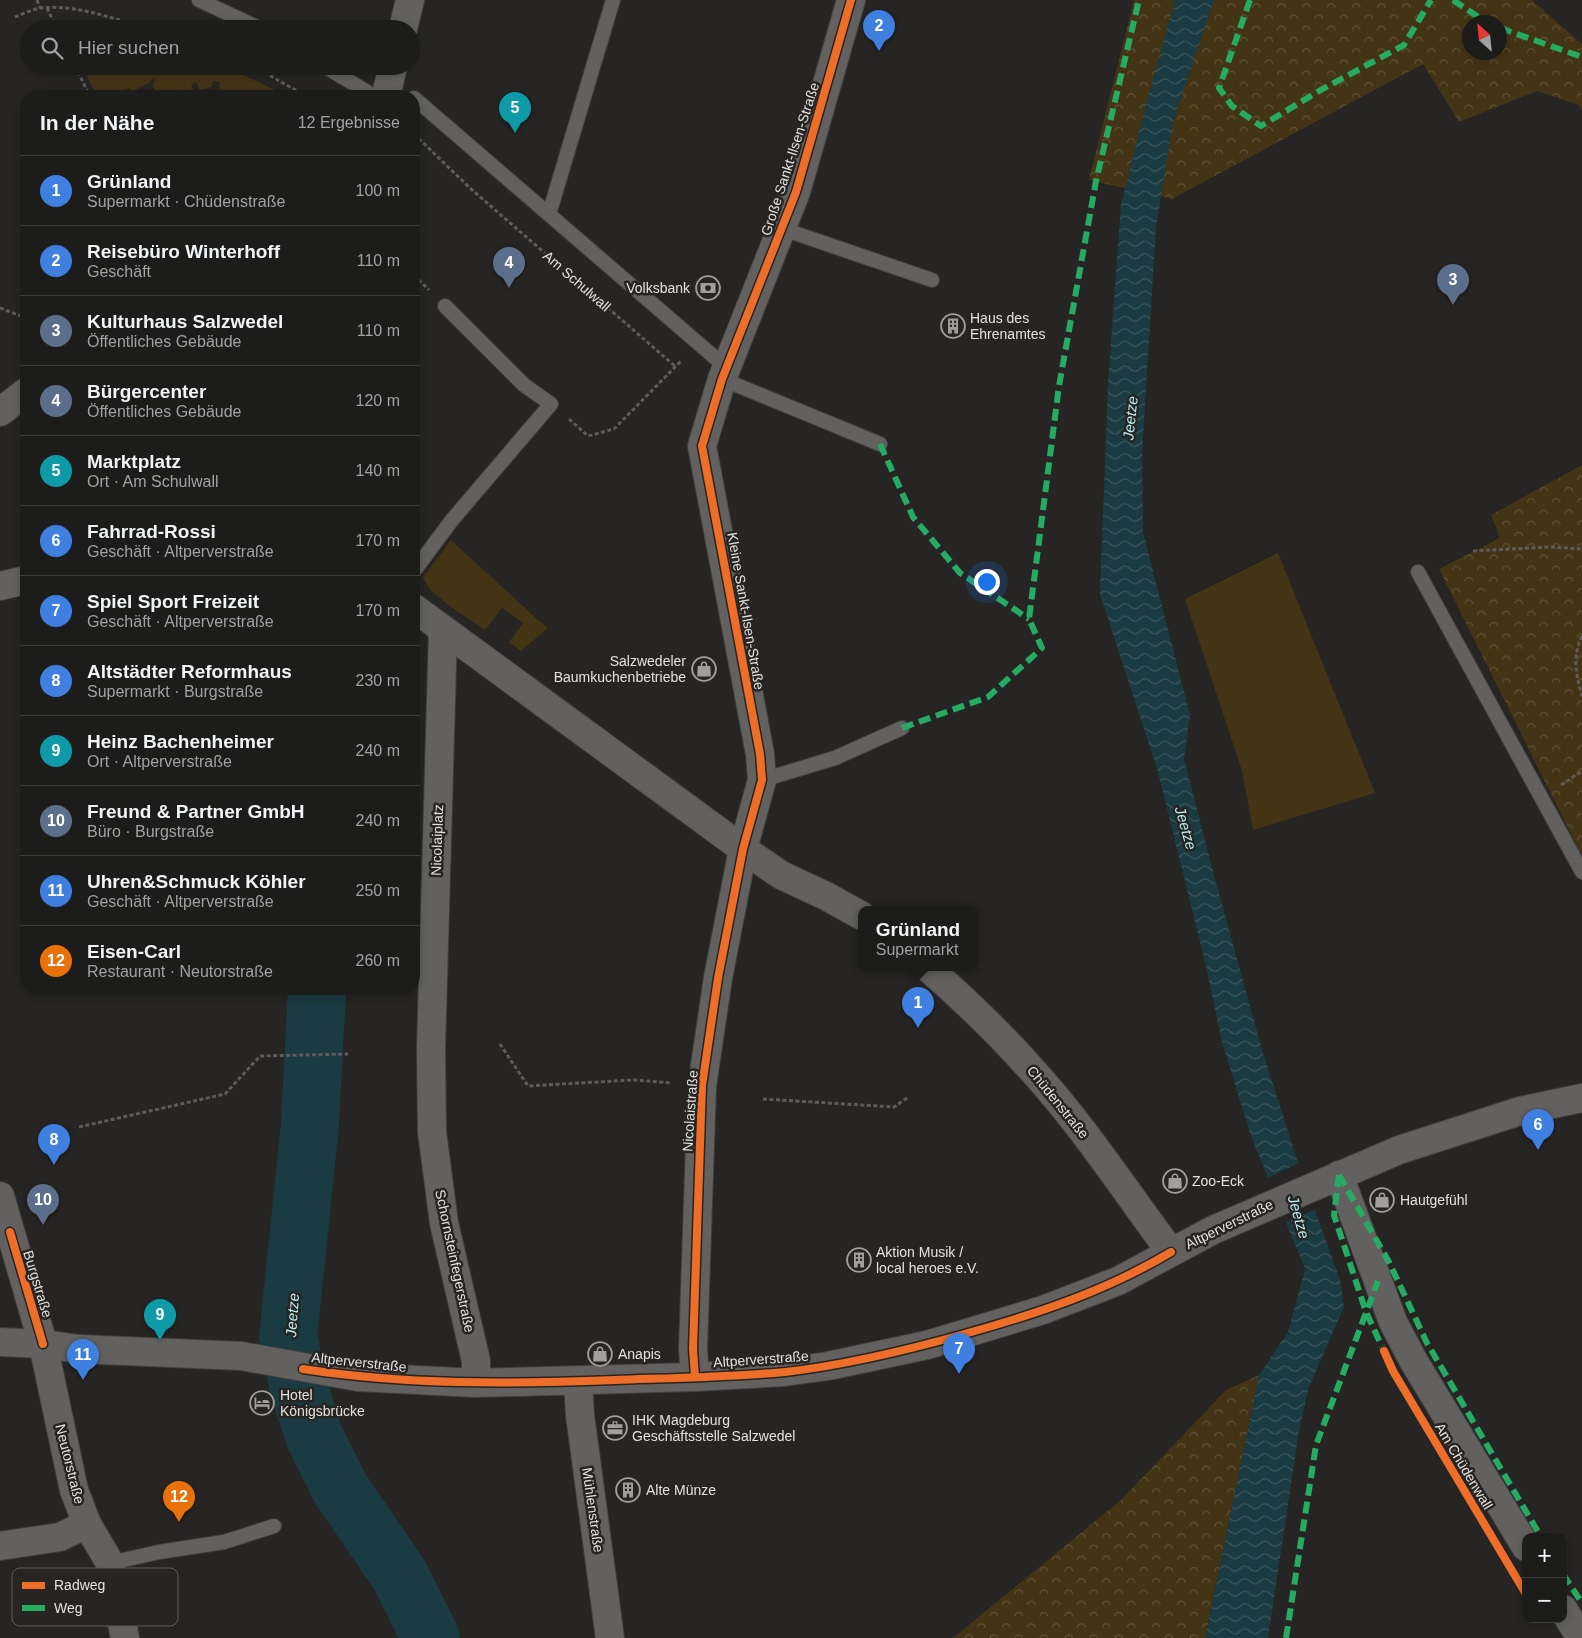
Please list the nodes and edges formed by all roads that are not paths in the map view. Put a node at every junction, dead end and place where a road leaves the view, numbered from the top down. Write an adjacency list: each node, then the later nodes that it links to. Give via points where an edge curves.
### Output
1 (199, 0): 5 (lane)
2 (410, 0): 6 (street)
3 (613, 0): 11 (lane)
4 (851, 0): 12 (street, Große Sankt-Ilsen-Straße, via 812,139)
5 (242, 20)
6 (405, 20)
7 (355, 75): 8 (lane)
8 (386, 84): 9 (lane)
9 (398, 90)
10 (420, 103): 11 (lane)
11 (549, 214): 15 (lane, via 698,343)
12 (782, 229): 13 (lane); 15 (street, Große Sankt-Ilsen-Straße)
13 (932, 280)
14 (445, 306): 19 (lane, via 524,385 551,404 452,520)
15 (725, 374): 18 (lane); 26 (street, Kleine Sankt-Ilsen-Straße, via 704,433 702,456 724,556)
16 (20, 397): 17 (street)
17 (0, 412)
18 (880, 444)
19 (420, 563)
20 (1418, 572): 28 (lane)
21 (20, 581): 22 (street)
22 (0, 586)
23 (420, 613): 24 (street)
24 (443, 630): 27 (street); 31 (street, Nicolaiplatz)
25 (902, 728): 26 (lane, via 835,758)
26 (762, 780): 27 (street, Kleine Sankt-Ilsen-Straße)
27 (743, 849): 29 (street, via 781,874); 38 (street, Nicolaistraße, via 718,978 702,1086 693,1348)
28 (1582, 872)
29 (858, 914)
30 (931, 971): 35 (street, Chüdenstraße, via 992,1027 1034,1072)
31 (431, 1049): 40 (street, Schornsteinfegerstraße, via 432,1132 444,1223 476,1361)
32 (1582, 1098): 33 (street, Altperverstraße, via 1483,1121)
33 (1339, 1175): 35 (street, Altperverstraße, via 1213,1230); 43 (street, Am Chüdenwall, via 1393,1322)
34 (0, 1196): 37 (street, Burgstraße)
35 (1172, 1252): 38 (street, Altperverstraße, via 1100,1289 927,1345 828,1366)
36 (0, 1342): 37 (street, Altperverstraße)
37 (43, 1344): 40 (street, Altperverstraße, via 79,1349 241,1356 358,1377); 41 (street, Neutorstraße, via 74,1490)
38 (695, 1377): 39 (street, Altperverstraße)
39 (578, 1381): 40 (street, Altperverstraße); 48 (street, Mühlenstraße)
40 (476, 1383)
41 (87, 1524): 44 (street, via 60,1537); 45 (street, Neutorstraße)
42 (274, 1526): 45 (lane, via 224,1542)
43 (1522, 1540)
44 (0, 1546)
45 (110, 1563): 46 (street, Neutorstraße)
46 (111, 1568)
47 (1567, 1615): 49 (street)
48 (610, 1638)
49 (1581, 1638)

